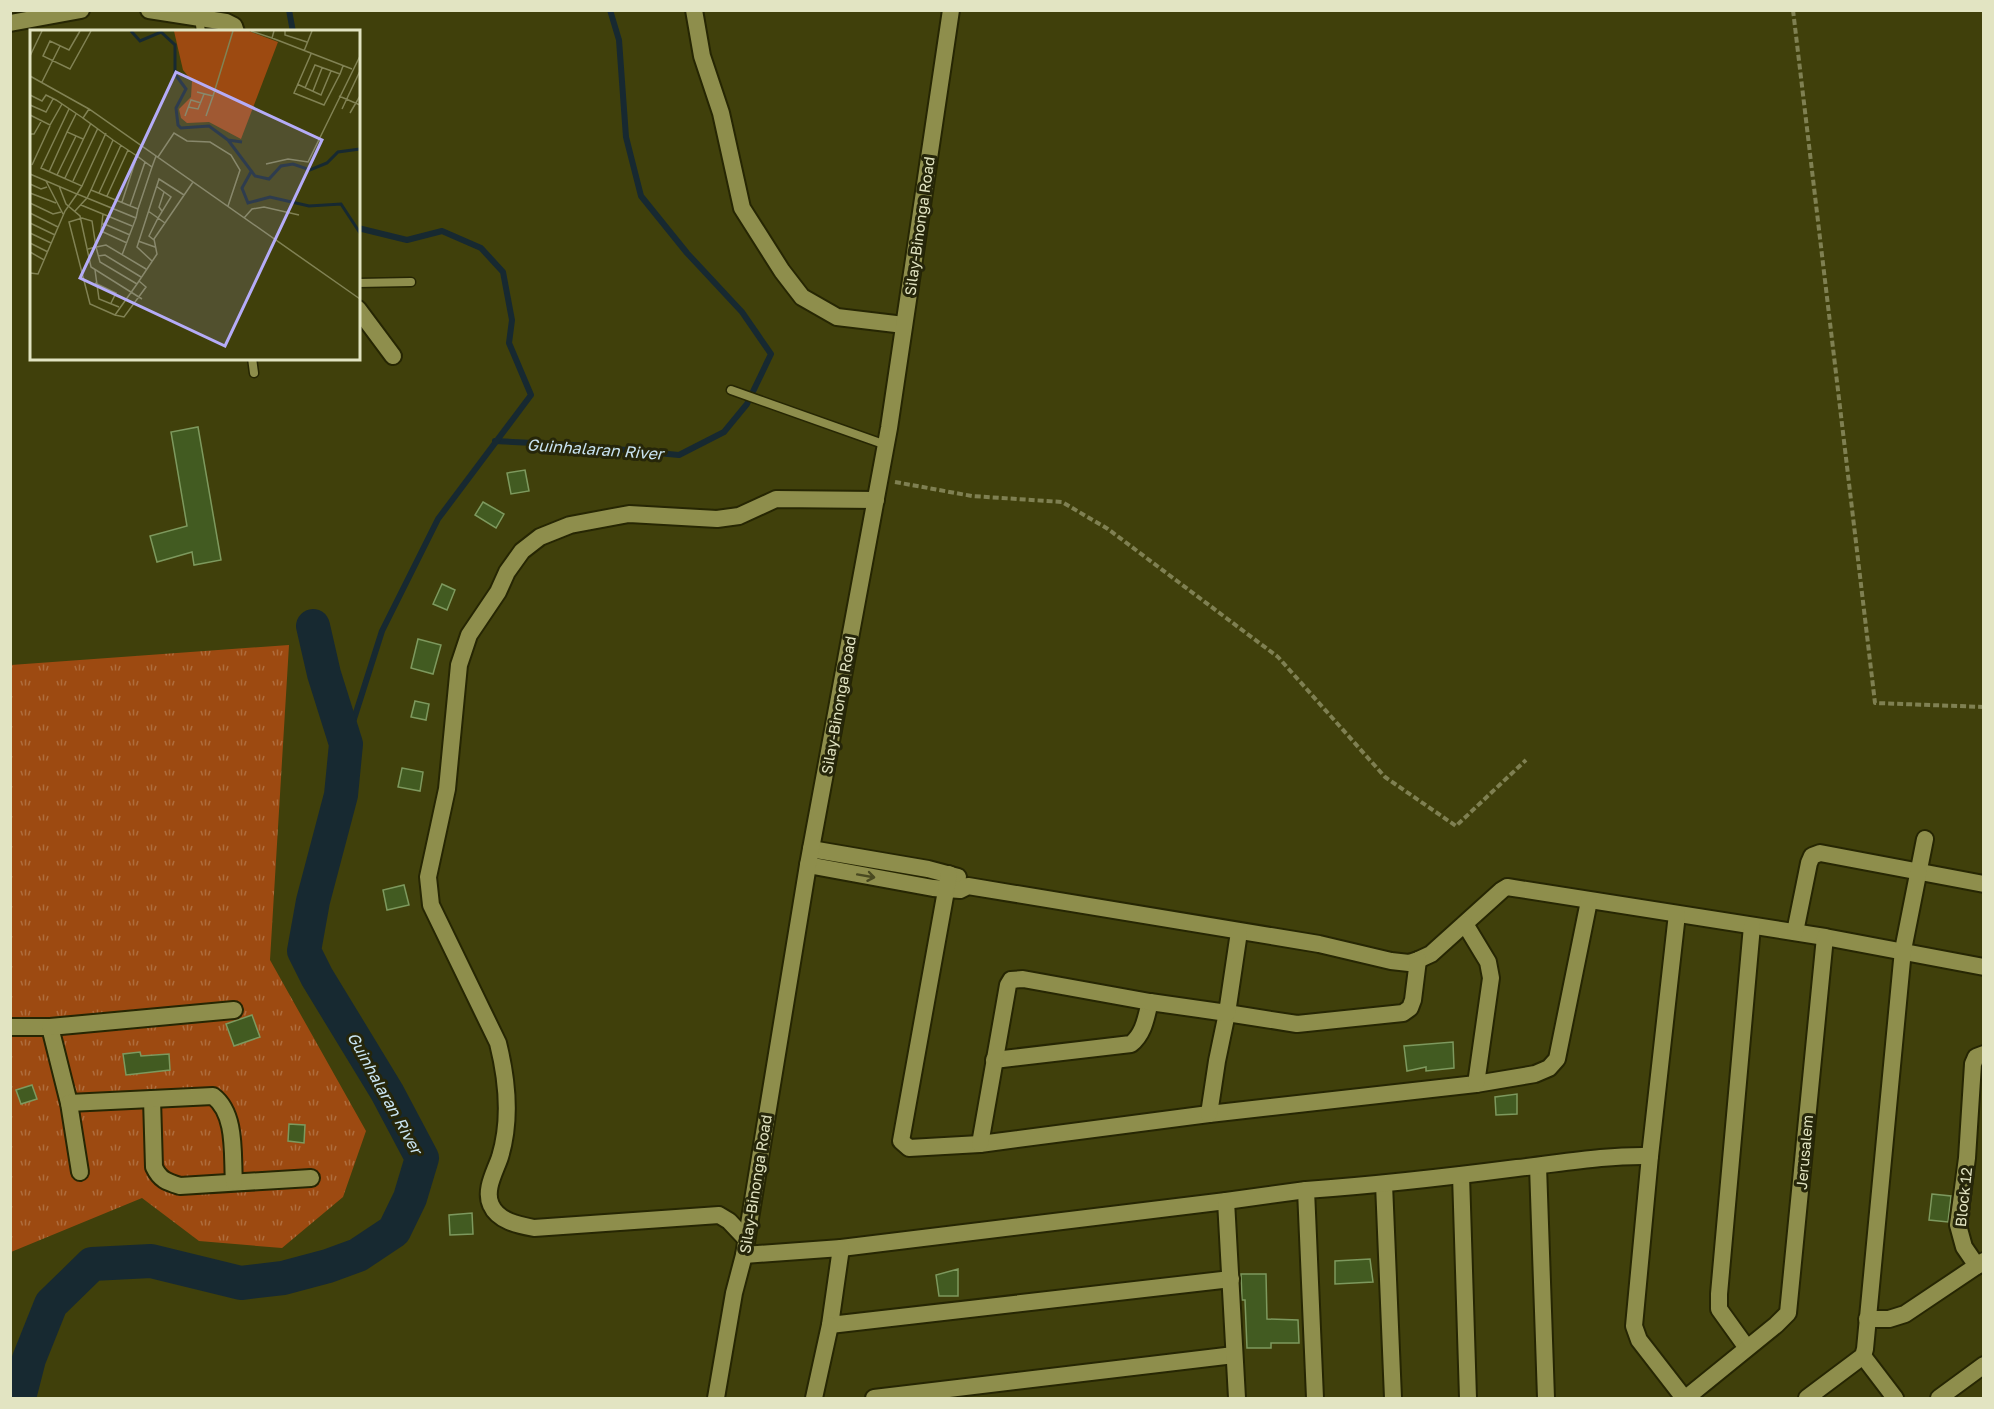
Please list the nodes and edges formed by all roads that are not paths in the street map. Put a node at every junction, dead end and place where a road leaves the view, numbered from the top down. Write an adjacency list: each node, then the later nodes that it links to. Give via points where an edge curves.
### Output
1 (81, 10): 5 (street)
2 (149, 10): 6 (street)
3 (694, 10): 11 (street, via 702,56 721,113 742,208 782,270 802,297 837,317)
4 (951, 10): 11 (street, Silay-Binonga Road)
5 (10, 22)
6 (200, 25): 7 (street, via 226,22)
7 (235, 30)
8 (411, 282): 9 (lane)
9 (360, 283)
10 (360, 312): 12 (street)
11 (904, 325): 16 (street, Silay-Binonga Road)
12 (393, 356)
13 (252, 360): 14 (lane)
14 (254, 373)
15 (734, 391): 16 (lane)
16 (886, 445): 17 (street, Silay-Binonga Road)
17 (876, 500): 19 (street, Silay-Binonga Road); 55 (street, via 776,499 739,516 717,519 629,514 570,525 540,537 522,551 469,635 459,665 447,789 428,877 431,905 498,1043 504,1065 506,1130 488,1192 490,1203 512,1223 534,1228 719,1215 729,1221)
18 (1925, 838): 20 (street)
19 (810, 857): 21 (street); 55 (street, Silay-Binonga Road)
20 (1918, 873): 22 (street); 28 (street, via 1820,853 1812,856); 30 (street)
21 (948, 881): 27 (street, via 960,890 968,886); 44 (street, via 901,1141 909,1148)
22 (1983, 884)
23 (1589, 901): 24 (street); 25 (street, via 1507,887); 40 (street, via 1557,1059 1535,1074)
24 (1677, 914): 26 (street); 45 (street)
25 (1465, 924): 31 (street, via 1431,954); 40 (street, via 1488,962 1491,978)
26 (1752, 926): 28 (street); 61 (street, via 1719,1294 1719,1309)
27 (1239, 932): 31 (street, via 1319,944 1391,961); 35 (street)
28 (1795, 932): 29 (street)
29 (1825, 937): 30 (street); 61 (street, Jerusalem, via 1788,1313)
30 (1903, 950): 32 (street); 59 (street)
31 (1418, 960): 35 (street, via 1413,1000 1403,1013 1297,1024)
32 (1983, 967)
33 (1150, 1002): 35 (street); 39 (street, via 1142,1031 1131,1044); 39 (street, via 1015,978 1008,985)
34 (234, 1010): 37 (street)
35 (1227, 1013): 43 (street)
36 (10, 1027): 37 (street)
37 (50, 1027): 42 (street)
38 (1983, 1054): 46 (street, Block 12, via 1973,1064)
39 (994, 1060): 44 (street)
40 (1476, 1084): 43 (street)
41 (153, 1099): 42 (street); 51 (street, via 213,1096 220,1102 230,1128); 51 (street, via 154,1167 158,1175 165,1182 180,1186)
42 (69, 1103): 48 (street)
43 (1209, 1113): 44 (street)
44 (981, 1144)
45 (1650, 1156): 47 (street, via 1618,1155); 74 (street, via 1634,1326 1639,1340)
46 (1975, 1158): 57 (street, Block 12, via 1958,1225 1964,1247)
47 (1538, 1166): 49 (street); 73 (street)
48 (80, 1172)
49 (1461, 1175): 52 (street); 72 (street)
50 (311, 1178): 51 (street)
51 (234, 1182)
52 (1384, 1184): 53 (street); 71 (street)
53 (1306, 1190): 54 (street); 70 (street)
54 (1226, 1201): 56 (street); 58 (street)
55 (745, 1247): 56 (street); 66 (street, Silay-Binonga Road)
56 (841, 1248): 60 (street)
57 (1980, 1264): 59 (street, via 1905,1314)
58 (1231, 1279): 60 (street); 62 (street)
59 (1868, 1319): 63 (street)
60 (830, 1325): 67 (street)
61 (1747, 1348): 74 (street, Jerusalem)
62 (1234, 1356): 65 (street); 69 (street)
63 (1863, 1356): 75 (street); 76 (street)
64 (1983, 1365): 77 (street)
65 (1021, 1390): 68 (street)
66 (716, 1398)
67 (814, 1398)
68 (874, 1398)
69 (1237, 1398)
70 (1315, 1398)
71 (1393, 1398)
72 (1468, 1398)
73 (1546, 1398)
74 (1685, 1398)
75 (1807, 1398)
76 (1895, 1398)
77 (1939, 1398)

